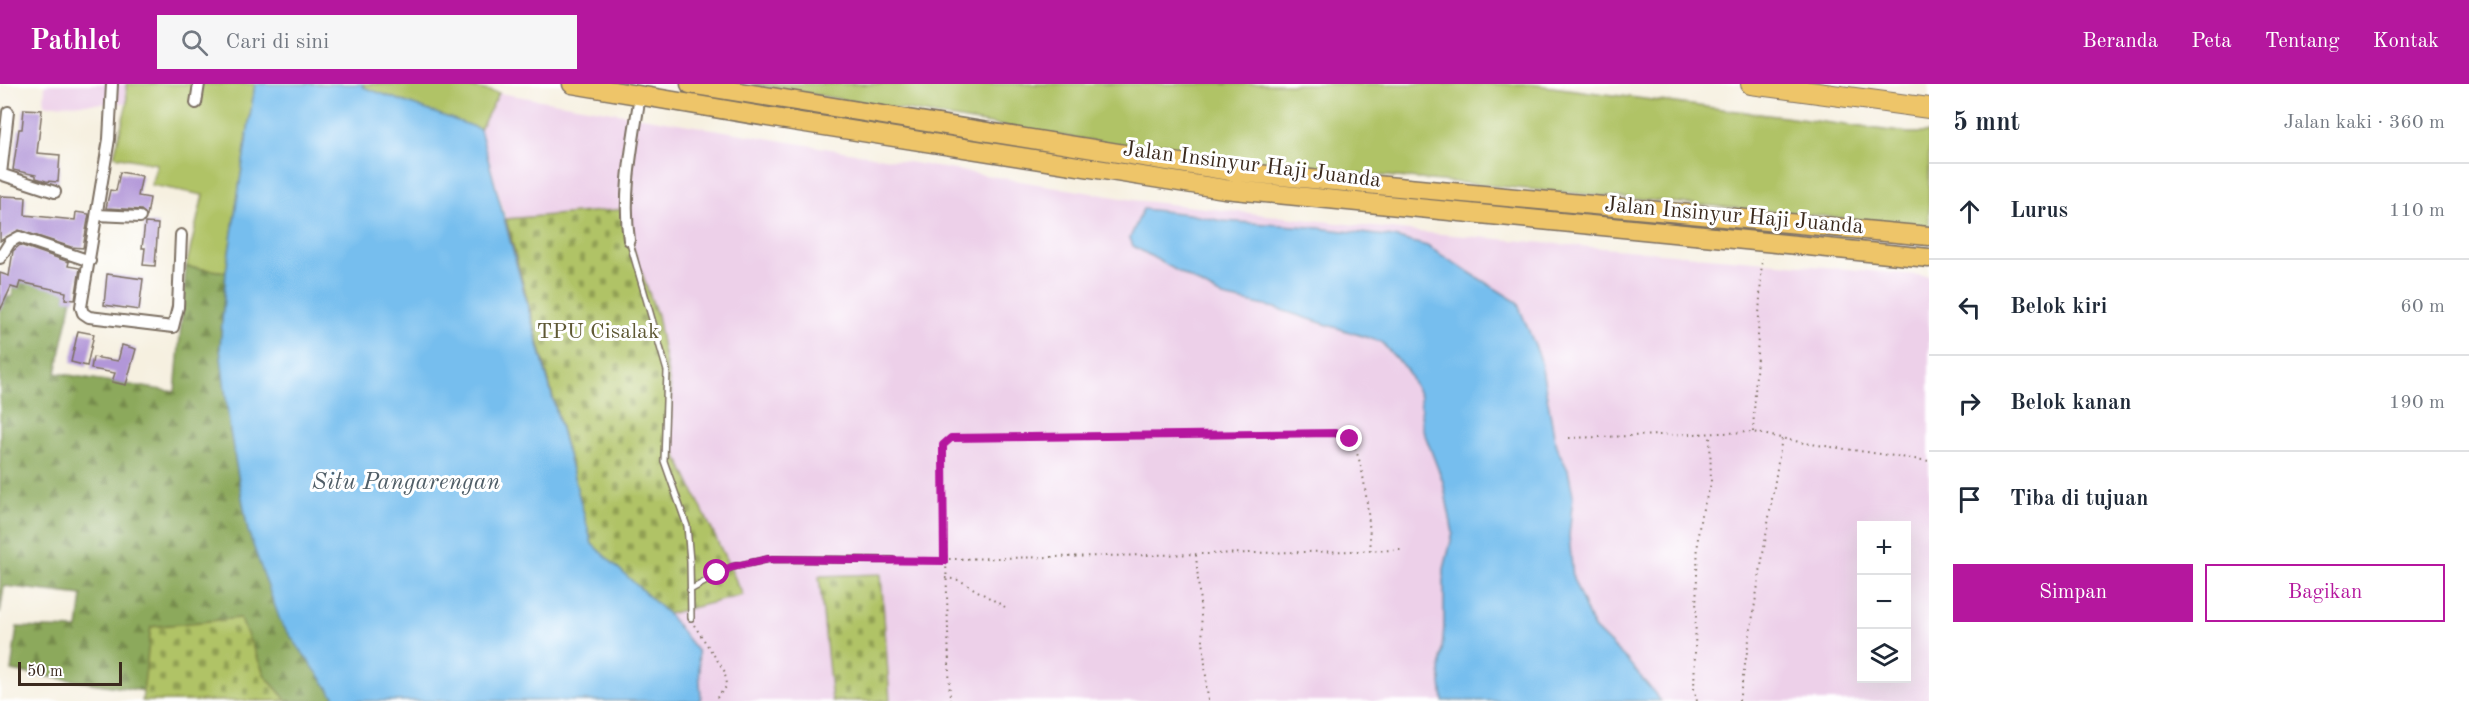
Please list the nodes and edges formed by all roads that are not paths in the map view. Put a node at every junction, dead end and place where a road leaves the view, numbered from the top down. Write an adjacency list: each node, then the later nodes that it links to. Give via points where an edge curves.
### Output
1 (112, 84): 14 (street, via 109,139)
2 (200, 84): 8 (street)
3 (572, 84): 6 (highway, Jalan Insinyur Haji Juanda)
4 (690, 84): 7 (highway, Jalan Insinyur Haji Juanda)
5 (1751, 84): 9 (highway)
6 (640, 95): 11 (highway, Jalan Insinyur Haji Juanda); 18 (street, via 627,193)
7 (781, 99): 11 (highway); 17 (highway, Jalan Insinyur Haji Juanda, via 1236,172)
8 (196, 103)
9 (1929, 108)
10 (8, 112): 12 (street)
11 (780, 119): 20 (highway, Jalan Insinyur Haji Juanda, via 1224,189)
12 (0, 174): 13 (street)
13 (55, 192)
14 (97, 215): 15 (street); 21 (street)
15 (140, 217)
16 (181, 235): 21 (street, via 178,307 173,327 89,317 83,313)
17 (1929, 236)
18 (629, 240): 23 (lane, via 667,371 664,461 687,526)
19 (0, 258): 21 (street, via 10,242 19,237)
20 (1929, 258)
21 (90, 261)
22 (892, 560): 23 (lane, via 769,559 732,567)
23 (690, 590): 24 (lane)
24 (691, 618)

